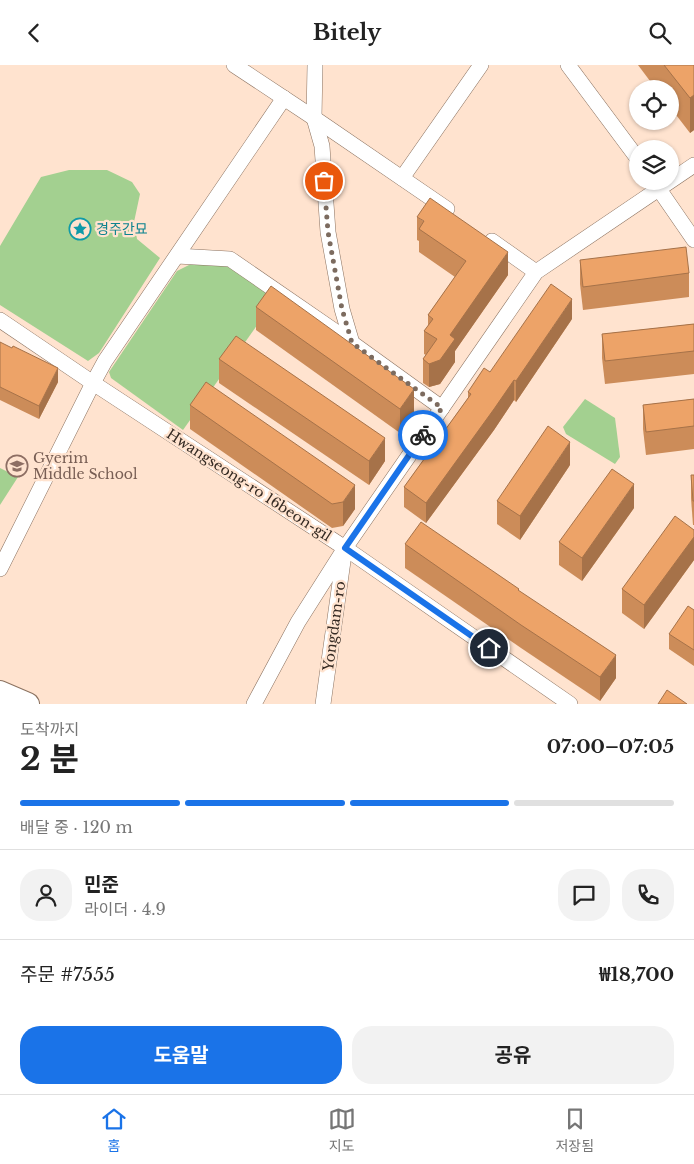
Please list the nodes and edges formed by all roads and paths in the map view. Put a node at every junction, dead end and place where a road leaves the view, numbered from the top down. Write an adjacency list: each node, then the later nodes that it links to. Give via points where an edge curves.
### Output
1 (234, 65): 5 (street)
2 (315, 65): 6 (street)
3 (481, 65): 10 (street)
4 (568, 65): 7 (street)
5 (284, 98): 6 (street); 16 (street)
6 (314, 118): 10 (street); 19 (street, via 322,146 328,232 342,309)
7 (629, 147)
8 (694, 165): 9 (street)
9 (679, 173)
10 (402, 179): 13 (street)
11 (649, 190): 17 (street)
12 (659, 190): 15 (street)
13 (457, 217)
14 (481, 233): 17 (street)
15 (694, 240)
16 (177, 256): 19 (street, via 230,259); 20 (street)
17 (536, 272): 21 (street)
18 (0, 320): 20 (street, Hwangseong-ro 16beon-gil)
19 (352, 343): 21 (street)
20 (93, 383): 22 (street, Hwangseong-ro 16beon-gil); 23 (street)
21 (442, 408): 22 (street)
22 (345, 548): 26 (street, via 298,622); 27 (street, Yongdam-ro); 28 (street, Hwangseong-ro 16beon-gil)
23 (0, 569)
24 (0, 692): 25 (main road)
25 (28, 704)
26 (254, 704)
27 (323, 704)
28 (570, 704)

